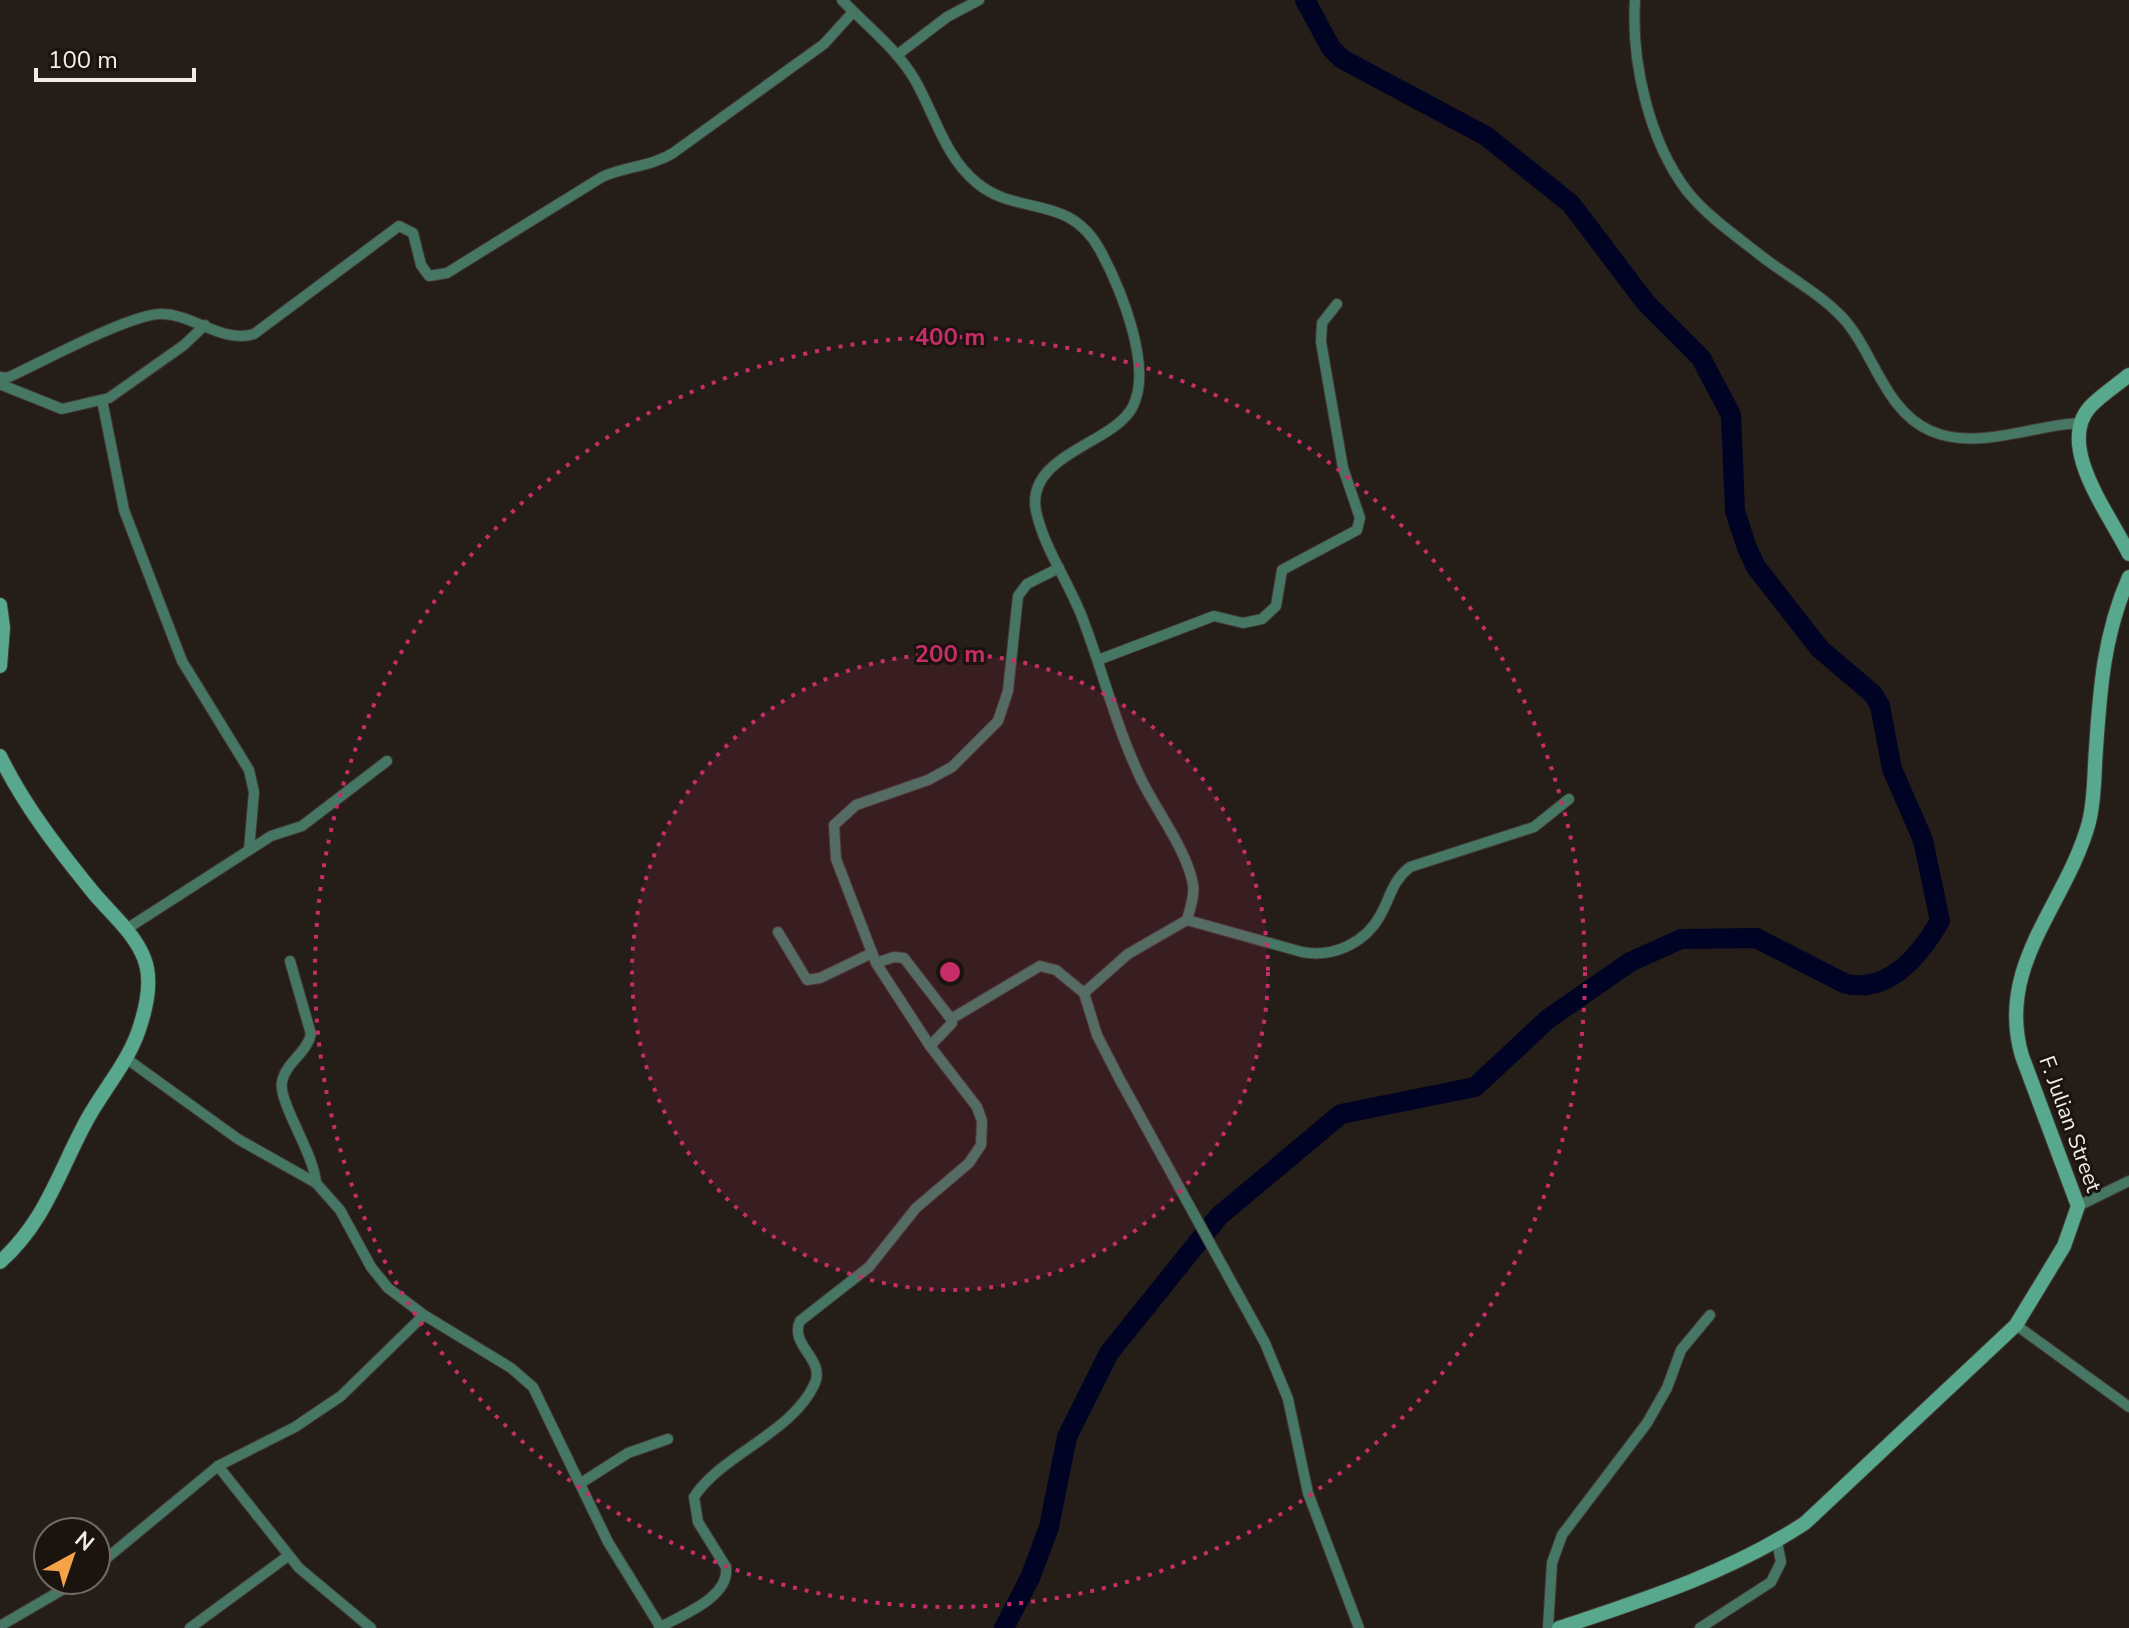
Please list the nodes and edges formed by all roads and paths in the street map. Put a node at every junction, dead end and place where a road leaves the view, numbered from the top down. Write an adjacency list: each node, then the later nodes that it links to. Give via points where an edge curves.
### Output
1 (842, 0): 4 (street)
2 (979, 0): 5 (street)
3 (1635, 0): 11 (street, via 1647,99 1677,175 1722,224 1845,320 1906,414 1929,430 1958,438)
4 (853, 12): 5 (street); 7 (street, via 824,44 673,153 652,165 621,168 602,177 447,273 429,276 413,233 399,226 265,328 236,336)
5 (897, 55): 13 (street, via 953,155 974,181 1001,198 1054,209 1086,230 1127,316 1140,373 1134,405 1116,426 1063,458 1036,497 1041,527)
6 (1337, 304): 16 (street, via 1322,323 1321,342 1343,468 1360,518 1357,530 1282,570 1276,606 1262,619 1243,623 1214,616)
7 (205, 325): 9 (street, via 167,314 145,316); 10 (street, via 120,393)
8 (2129, 375): 11 (street, via 2091,406)
9 (2, 382): 10 (street, via 55,408)
10 (102, 400): 21 (street, via 124,510 178,650 249,770 254,792)
11 (2080, 423): 12 (street, via 2081,461)
12 (2129, 554)
13 (1059, 568): 16 (street); 25 (street, via 1027,584 1018,596 1005,706 998,721 952,767 856,805 834,825 836,859)
14 (2129, 577): 33 (street, F. Julian Street, via 2105,647 2088,823 2023,969 2014,1018 2022,1056)
15 (0, 605): 17 (street)
16 (1098, 660): 22 (street, via 1126,747 1192,880)
17 (0, 666)
18 (0, 756): 23 (street, via 65,856)
19 (387, 761): 21 (street, via 302,826 273,834)
20 (1569, 799): 22 (street, via 1534,827 1410,867 1395,881 1372,928 1345,948 1311,954)
21 (249, 850): 23 (street)
22 (1187, 920): 27 (street, via 1128,954)
23 (125, 930): 30 (street, via 142,953 148,979 142,1023)
24 (778, 932): 25 (street, via 807,980)
25 (873, 958): 28 (street, via 904,958); 29 (street)
26 (290, 961): 32 (street, via 311,1034 282,1087 312,1158)
27 (1084, 993): 28 (street, via 1056,970 1040,966); 50 (street, via 1097,1035 1222,1258 1279,1374 1308,1493)
28 (951, 1019): 29 (street)
29 (930, 1046): 49 (street, via 977,1107 981,1145 969,1163 916,1208 869,1267 800,1321 797,1332 816,1369 814,1385 779,1425 694,1497 698,1522 726,1567 724,1585)
30 (127, 1059): 32 (street, via 238,1139); 34 (street, via 88,1118 42,1212)
31 (2129, 1181): 33 (street)
32 (316, 1183): 35 (street, via 340,1210 379,1279)
33 (2078, 1206): 37 (street, F. Julian Street, via 2064,1246)
34 (0, 1262)
35 (424, 1315): 40 (street, via 321,1411); 41 (street, via 533,1387)
36 (1710, 1315): 51 (street, via 1681,1350 1647,1423 1562,1535 1552,1563)
37 (2016, 1325): 38 (street); 42 (street, F. Julian Street, via 1805,1523)
38 (2129, 1407)
39 (668, 1439): 41 (street, via 628,1453)
40 (218, 1466): 43 (street); 44 (street)
41 (581, 1483): 49 (street, via 628,1580)
42 (1777, 1542): 52 (street, F. Julian Street, via 1698,1578); 53 (street, via 1781,1562 1771,1582)
43 (112, 1554)
44 (288, 1556): 47 (street); 48 (street)
45 (52, 1596): 46 (street)
46 (0, 1626)
47 (190, 1628)
48 (371, 1628)
49 (660, 1628)
50 (1359, 1628)
51 (1548, 1628)
52 (1559, 1628)
53 (1700, 1628)

